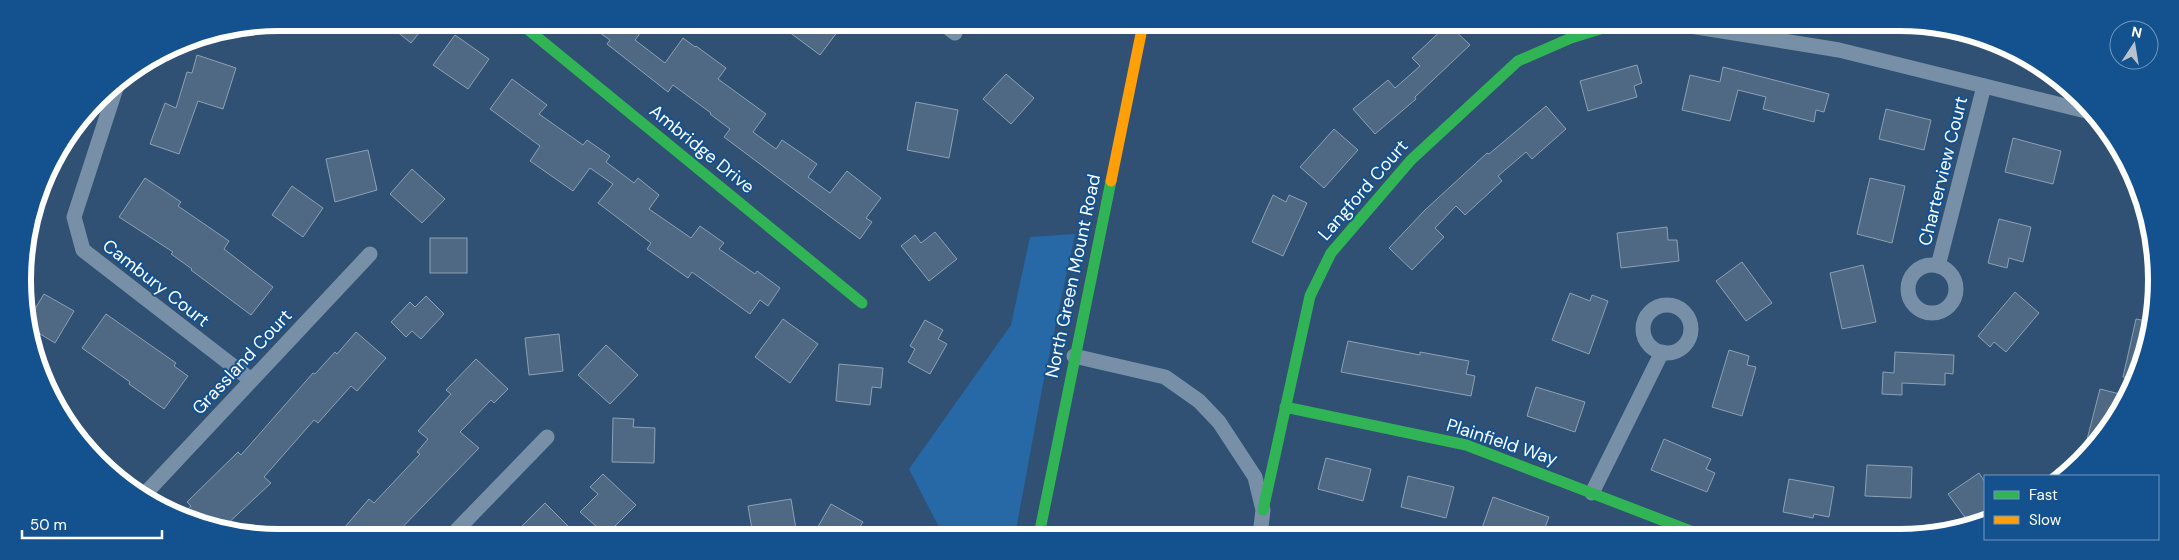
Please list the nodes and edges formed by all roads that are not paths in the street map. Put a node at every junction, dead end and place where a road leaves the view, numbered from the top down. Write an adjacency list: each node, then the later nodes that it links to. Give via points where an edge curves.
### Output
1 (536, 31): 12 (street, Ambridge Drive)
2 (951, 31): 6 (street)
3 (1142, 31): 14 (street, North Green Mount Road)
4 (1594, 31): 16 (street, Langford Court, via 1518,61 1411,160 1331,253 1310,296)
5 (1721, 31): 7 (street, via 1839,50)
6 (955, 34)
7 (1984, 86): 9 (street); 11 (street, Charterview Court)
8 (114, 95): 15 (street, Cambury Court, via 74,217 83,250)
9 (2080, 110)
10 (370, 254): 15 (street, Grassland Court)
11 (1938, 266)
12 (862, 302)
13 (1662, 352): 19 (street)
14 (1074, 356): 20 (street, via 1165,377 1199,401 1219,422 1255,477); 22 (street, North Green Mount Road)
15 (251, 380): 18 (street, Grassland Court)
16 (1285, 407): 19 (street, Plainfield Way, via 1466,445); 20 (street, Langford Court)
17 (547, 437): 21 (street)
18 (149, 491)
19 (1592, 493): 24 (street, Plainfield Way)
20 (1263, 510): 23 (street)
21 (458, 529)
22 (1040, 529)
23 (1261, 529)
24 (1685, 529)

